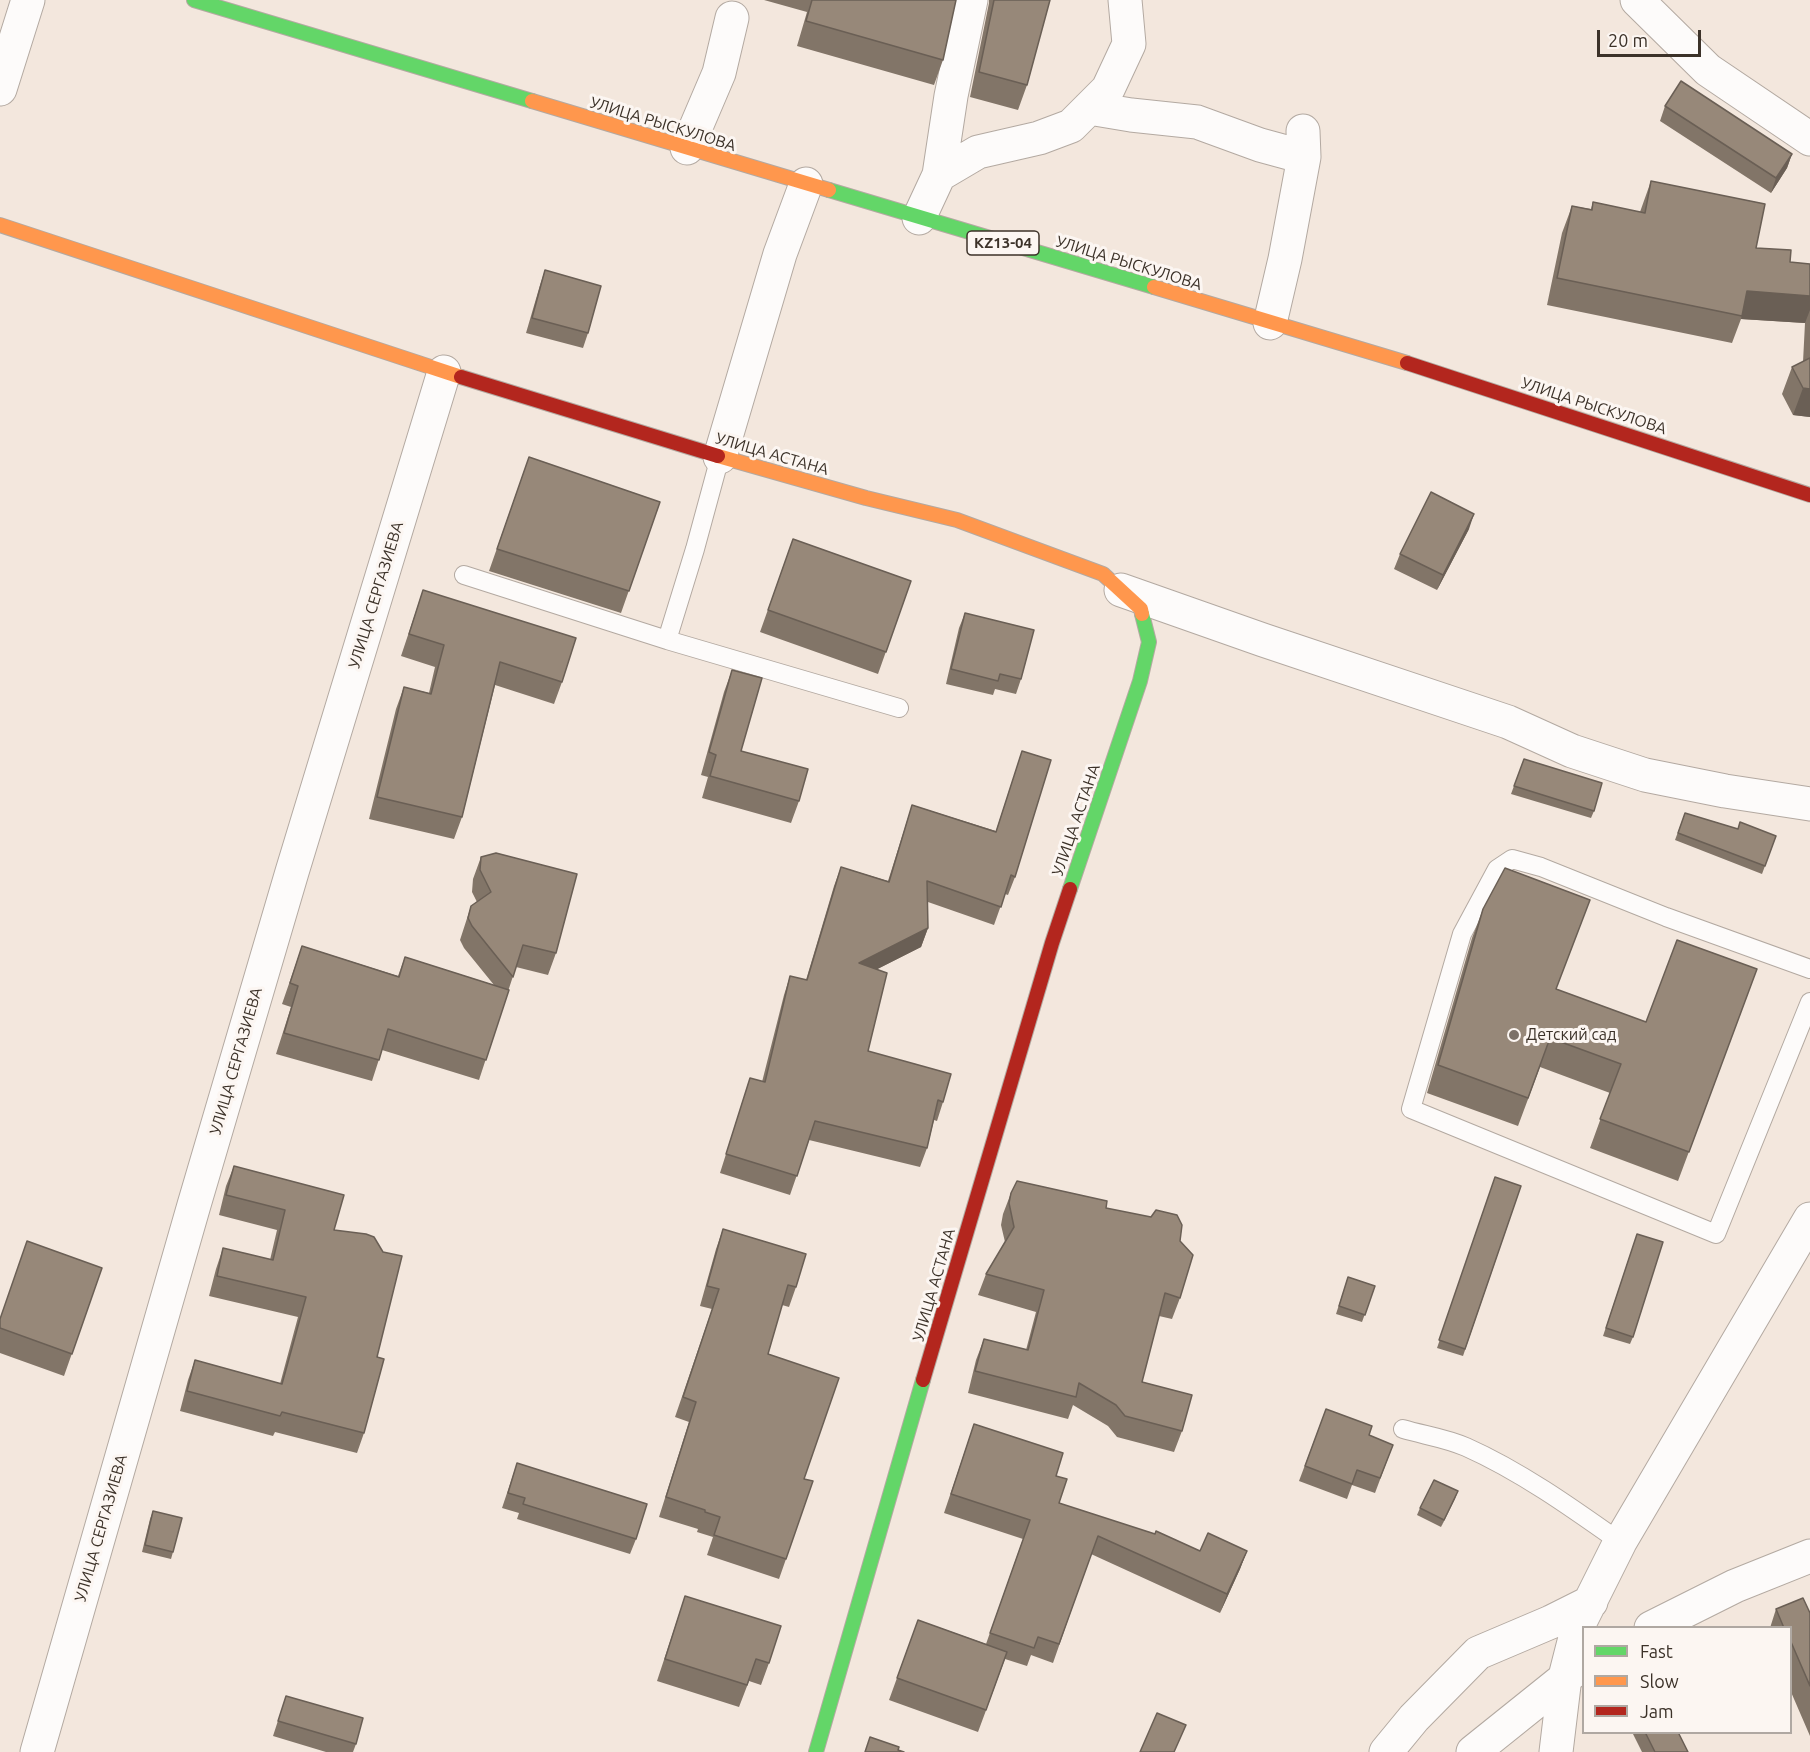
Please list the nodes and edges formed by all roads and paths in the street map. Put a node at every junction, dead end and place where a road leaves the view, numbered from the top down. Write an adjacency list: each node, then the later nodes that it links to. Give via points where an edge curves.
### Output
1 (28, 0): 7 (street)
2 (194, 0): 10 (street, УЛИЦА РЫСКУЛОВА / KZ13-04)
3 (971, 0): 11 (street)
4 (1125, 0): 8 (street, via 1129,44 1108,89)
5 (1637, 0): 9 (street, via 1708,70)
6 (732, 18): 10 (street, via 718,72)
7 (0, 89)
8 (1089, 108): 11 (street, via 1071,126 978,153); 15 (street, via 1197,122 1260,145 1304,144)
9 (1810, 139)
10 (687, 148): 12 (street, УЛИЦА РЫСКУЛОВА / KZ13-04)
11 (939, 175): 13 (street)
12 (806, 184): 13 (street, УЛИЦА РЫСКУЛОВА / KZ13-04); 17 (street, via 780,254)
13 (919, 218): 15 (street, УЛИЦА РЫСКУЛОВА / KZ13-04)
14 (0, 225): 16 (street, УЛИЦА АСТАНА)
15 (1270, 323): 18 (street, УЛИЦА РЫСКУЛОВА / KZ13-04, via 1440,373)
16 (444, 372): 17 (street, УЛИЦА АСТАНА); 33 (street, УЛИЦА СЕРГАЗИЕВА, via 200,1182)
17 (720, 457): 20 (street, УЛИЦА АСТАНА, via 957,520 1103,574); 21 (lane)
18 (1810, 495)
19 (464, 576): 21 (lane)
20 (1121, 590): 23 (street, via 1508,722 1572,751 1645,775); 34 (street, УЛИЦА АСТАНА, via 1141,609 1149,642 1140,681 1049,955)
21 (667, 640): 22 (lane)
22 (899, 708)
23 (1810, 804)
24 (1810, 969): 25 (lane, via 1512,859 1497,869 1462,934 1410,1109 1716,1234)
25 (1810, 1002)
26 (1810, 1219): 28 (street)
27 (1403, 1430): 28 (lane, via 1464,1446 1513,1472)
28 (1620, 1542): 30 (street)
29 (1810, 1556): 31 (street, via 1735,1586)
30 (1591, 1602): 32 (street, via 1578,1626); 35 (street, via 1478,1653)
31 (1655, 1626)
32 (1574, 1671): 36 (street); 37 (street)
33 (37, 1752)
34 (816, 1752)
35 (1386, 1752)
36 (1473, 1752)
37 (1556, 1752)

